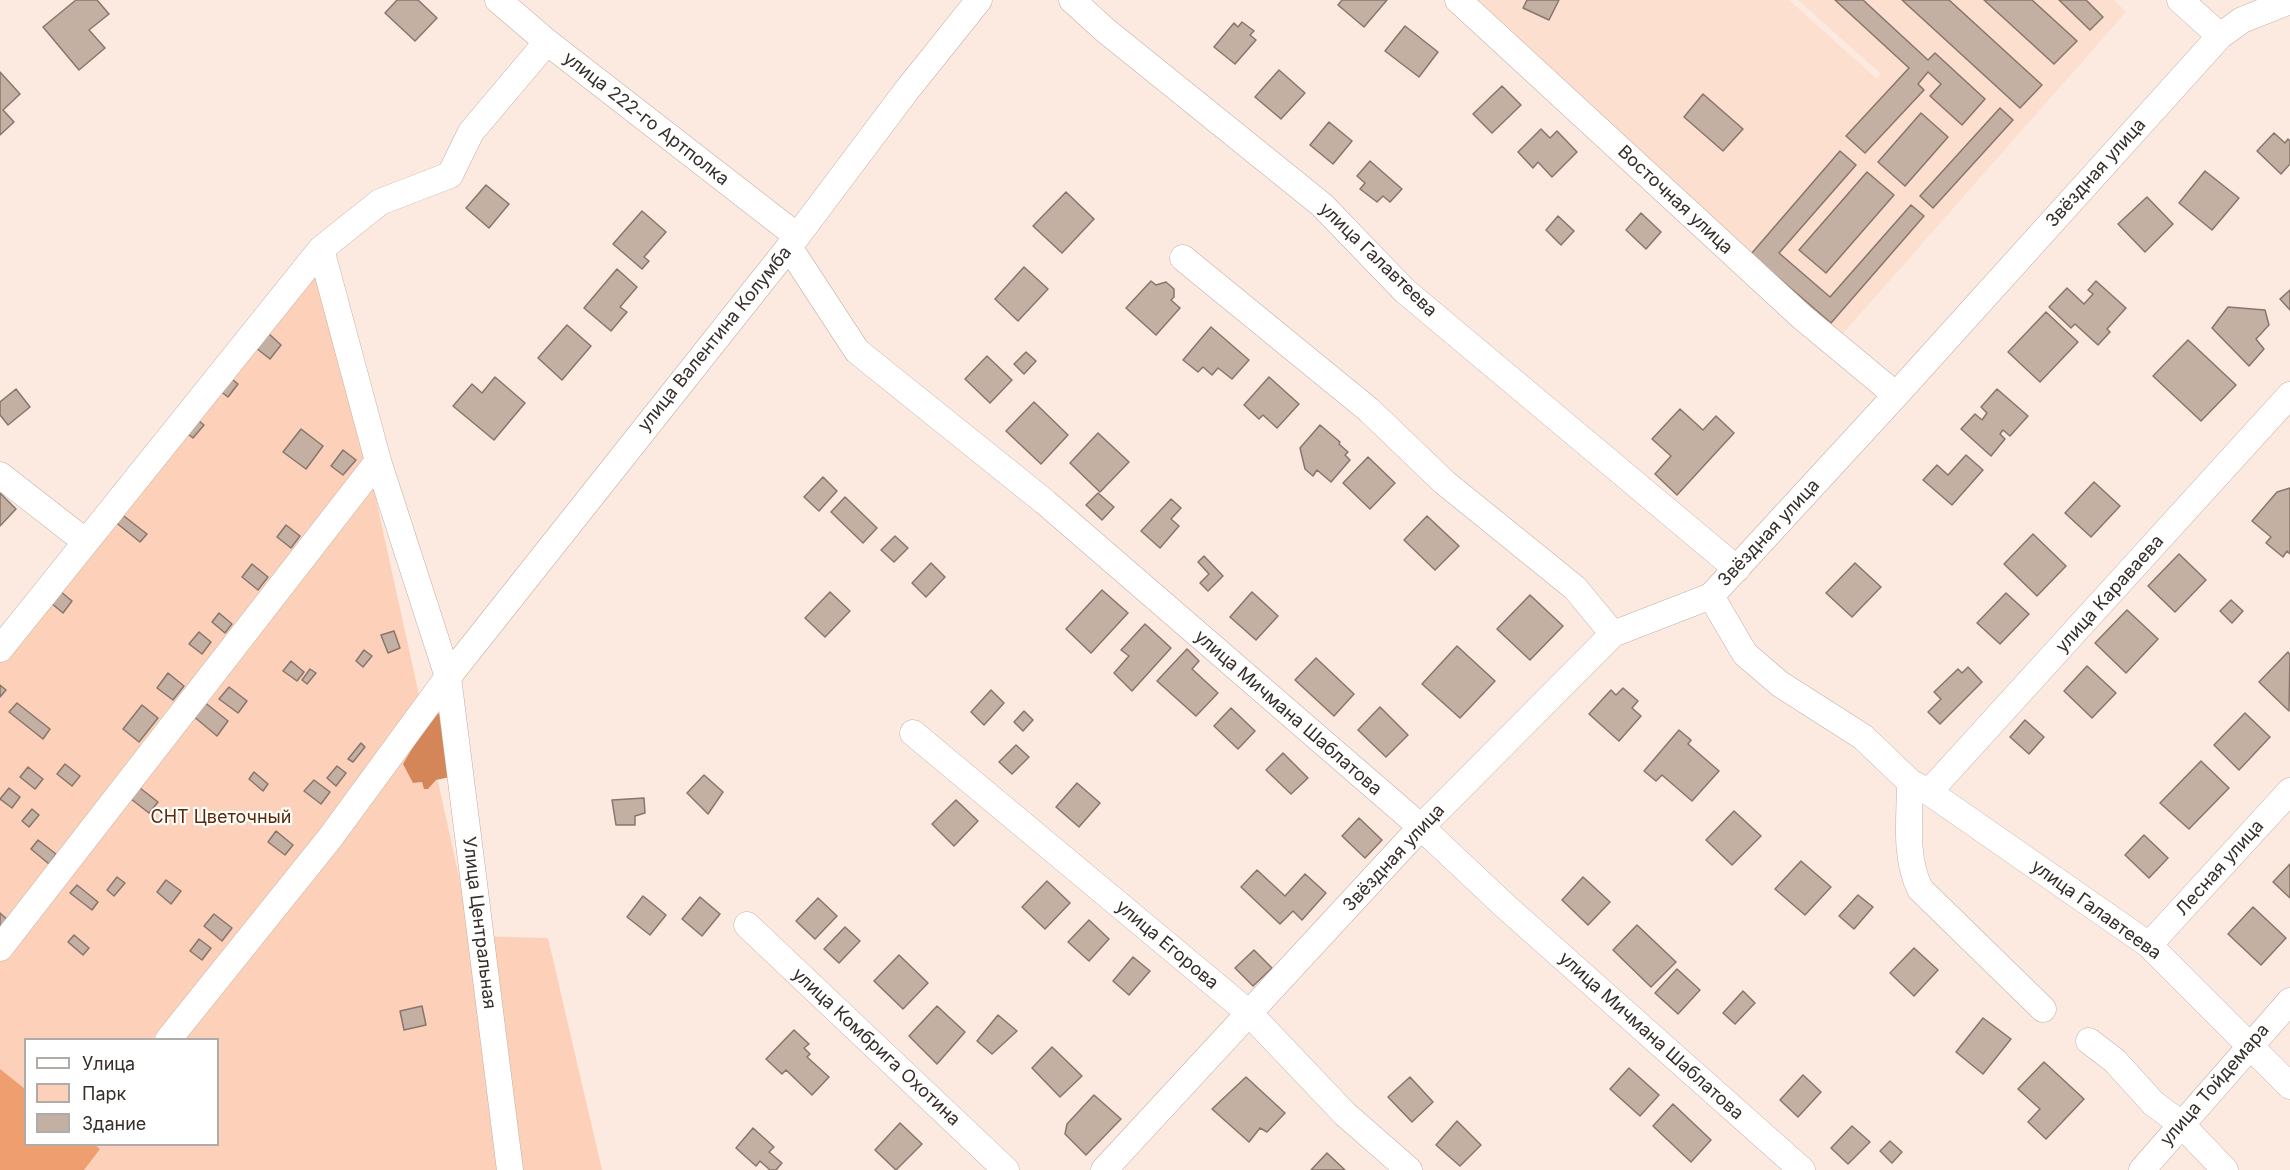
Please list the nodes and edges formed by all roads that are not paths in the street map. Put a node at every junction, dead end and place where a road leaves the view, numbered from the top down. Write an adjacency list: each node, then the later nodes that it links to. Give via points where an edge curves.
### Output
1 (498, 0): 8 (street, улица 222-го Артполка)
2 (979, 0): 9 (street, улица Валентина Колумба)
3 (1072, 0): 17 (street, улица Галавтеева, via 1322,205 1405,291)
4 (1458, 0): 12 (street, Восточная улица, via 1802,317)
5 (2180, 0): 7 (street)
6 (2290, 0): 7 (street, Звёздная улица, via 2242,20)
7 (2220, 36): 12 (street, Звёздная улица)
8 (547, 42): 9 (street, улица 222-го Артполка); 10 (street, via 471,132 450,175 380,202)
9 (793, 241): 21 (street, улица Валентина Колумба); 25 (street, улица Мичмана Шаблатова, via 858,351 1045,502)
10 (321, 249): 14 (street, Улица Центральная); 16 (street)
11 (1183, 258): 19 (street, via 1369,410 1444,482 1575,588)
12 (1896, 395): 17 (street, Звёздная улица)
13 (2290, 395): 23 (street, улица Караваева)
14 (378, 461): 21 (street, Улица Центральная); 28 (street)
15 (0, 475): 16 (street)
16 (86, 542): 20 (street)
17 (1737, 569): 18 (street, Звёздная улица)
18 (1711, 596): 19 (street, Звёздная улица); 23 (street, улица Галавтеева, via 1744,654 1779,684 1863,737)
19 (1613, 634): 25 (street, Звёздная улица)
20 (0, 650)
21 (448, 677): 32 (street, улица Валентина Колумба, via 330,838); 37 (street, Улица Центральная)
22 (914, 732): 31 (street, улица Егорова)
23 (1920, 787): 27 (street, улица Галавтеева); 30 (street, via 1910,860 1920,889)
24 (2290, 791): 27 (street, Лесная улица)
25 (1421, 827): 31 (street, Звёздная улица); 41 (street, улица Мичмана Шаблатова)
26 (747, 925): 38 (street, улица Комбрига Охотина)
27 (2149, 945): 34 (street, улица Галавтеева)
28 (0, 948)
29 (2290, 1001): 34 (street, улица Тойдемара)
30 (2043, 1009)
31 (1249, 1013): 39 (street, Звёздная улица); 40 (street, улица Егорова, via 1345,1114)
32 (170, 1038)
33 (2089, 1041): 36 (street, via 2115,1061 2153,1103)
34 (2250, 1044): 35 (street, улица Галавтеева); 36 (street, улица Тойдемара)
35 (2290, 1086)
36 (2181, 1124): 42 (street, улица Тойдемара); 43 (street)
37 (510, 1170)
38 (1006, 1170)
39 (1104, 1170)
40 (1409, 1170)
41 (1802, 1170)
42 (2142, 1170)
43 (2225, 1170)

